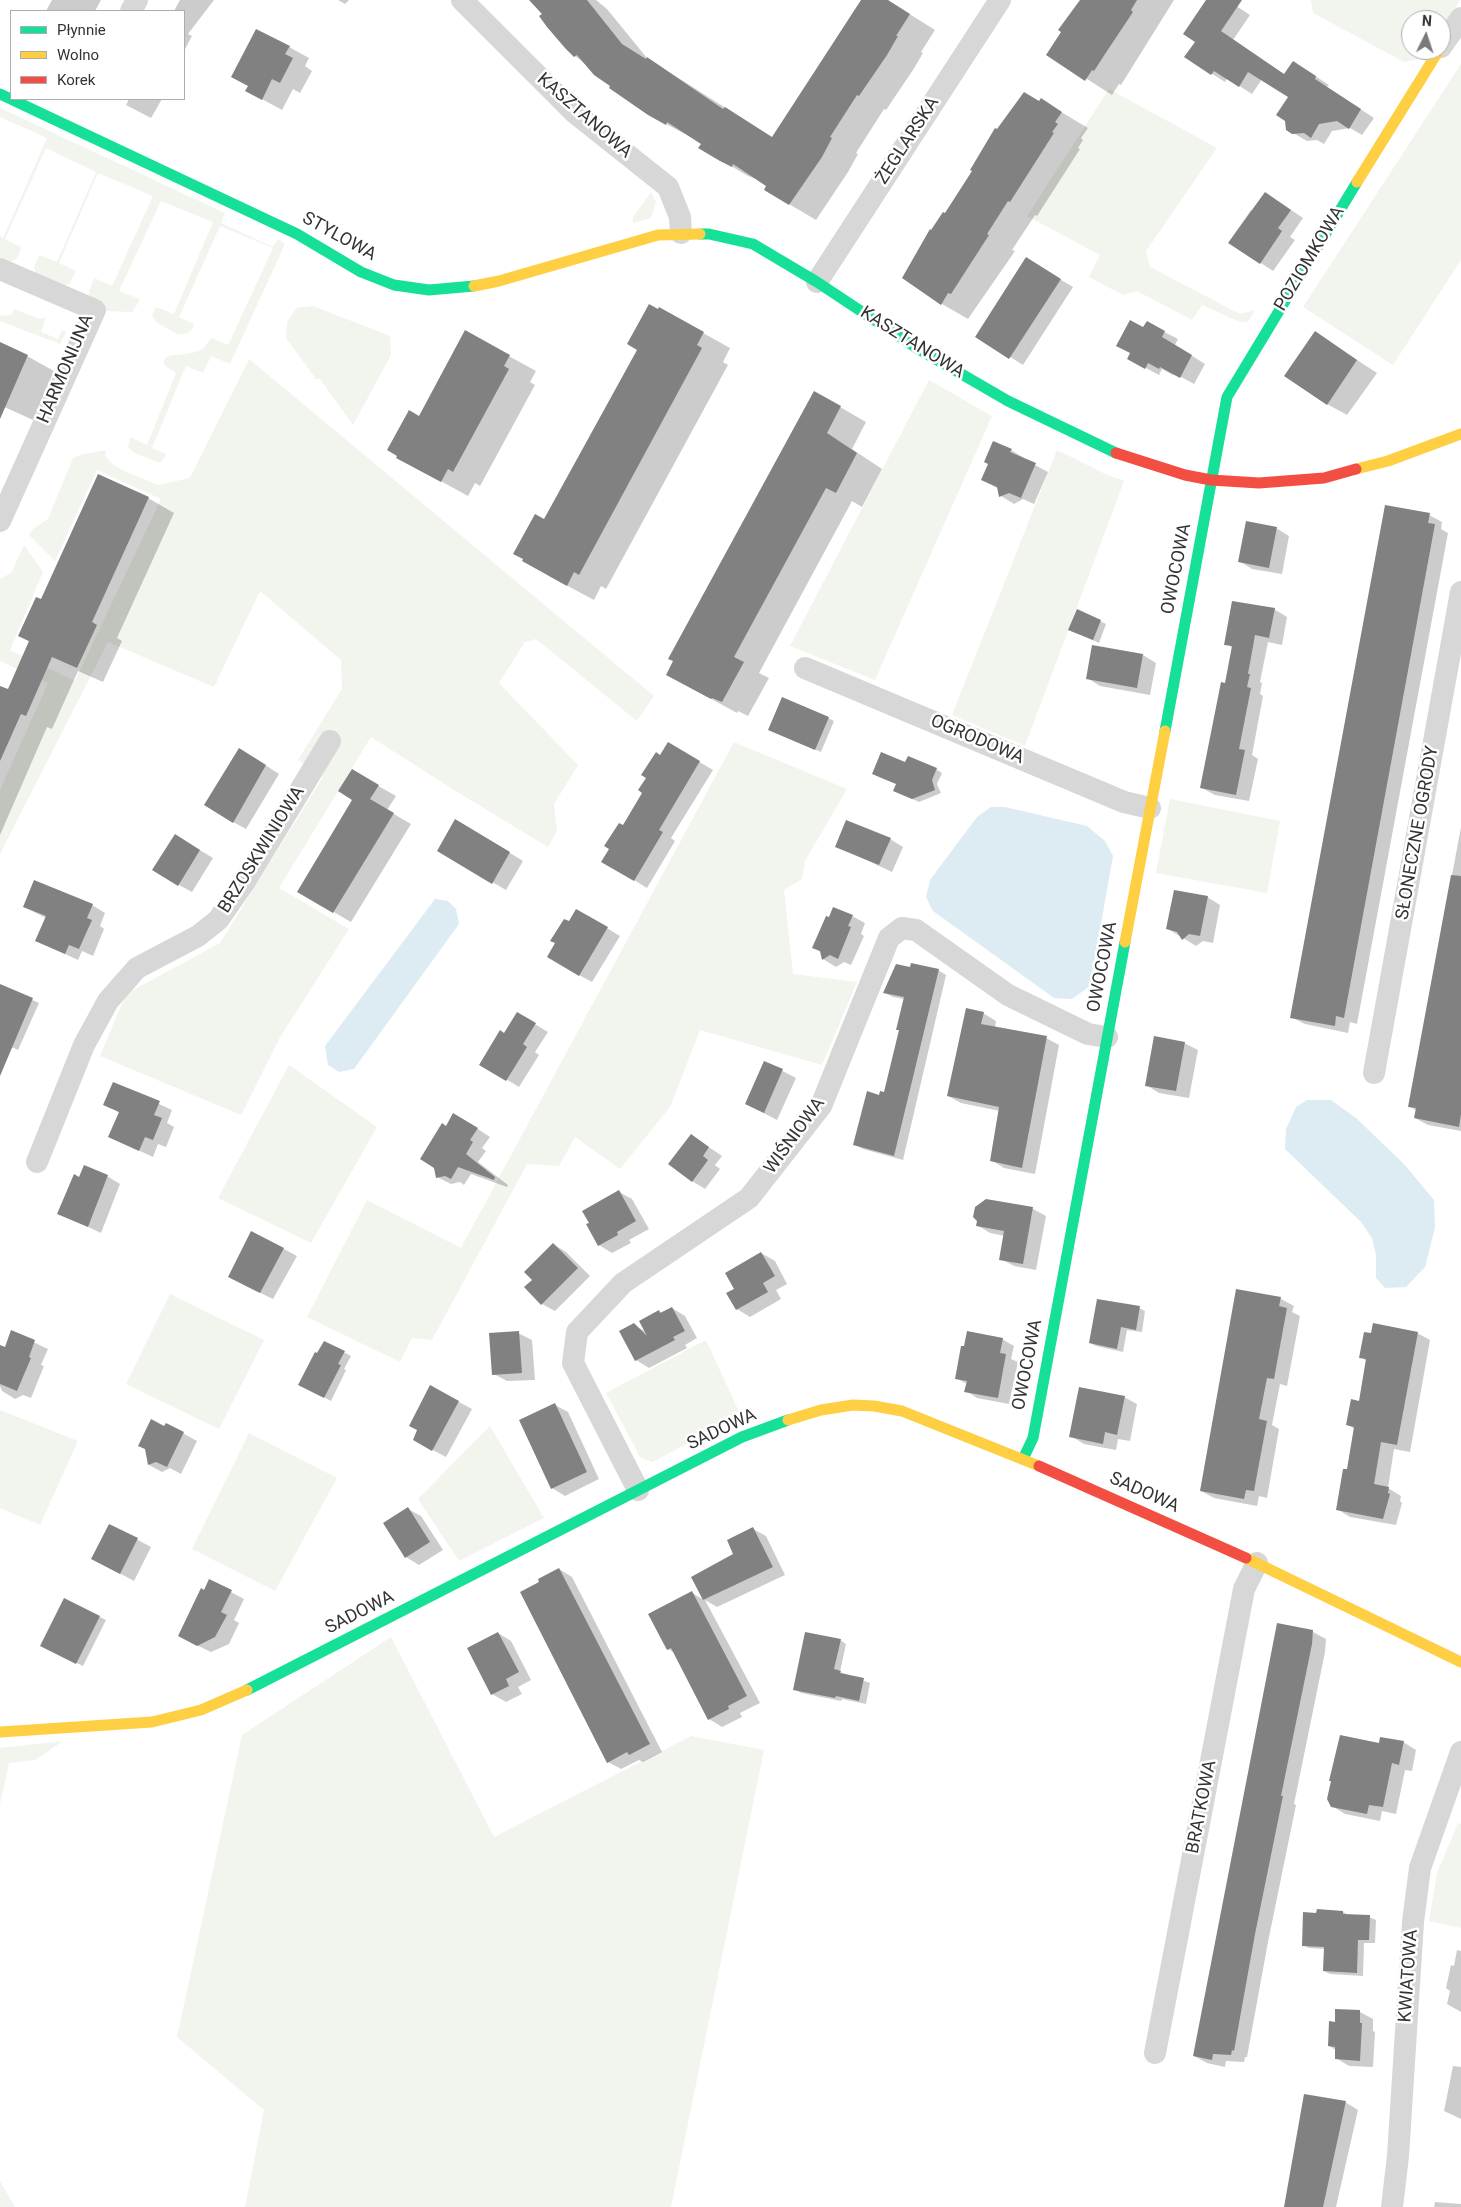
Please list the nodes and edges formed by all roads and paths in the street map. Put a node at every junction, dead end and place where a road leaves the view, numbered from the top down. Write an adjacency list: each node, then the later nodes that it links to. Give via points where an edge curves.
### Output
1 (462, 0): 7 (street, KASZTANOWA, via 575,113 668,187 680,217)
2 (1000, 0): 9 (street, ŻEGLARSKA)
3 (1461, 18): 4 (street, POZIOMKOWA)
4 (1451, 33)
5 (1433, 60): 11 (street, POZIOMKOWA, via 1227,397)
6 (13, 100): 7 (street, STYLOWA, via 297,234 361,272 394,285 429,290 464,288 658,235)
7 (681, 233): 9 (street, KASZTANOWA, via 709,234 753,244)
8 (0, 269): 12 (street, HARMONIJNA, via 95,310)
9 (818, 282): 11 (street, KASZTANOWA, via 914,347 1061,428 1125,458)
10 (1461, 434): 11 (street, KASZTANOWA, via 1388,461 1324,478 1259,483)
11 (1211, 480): 16 (street, OWOCOWA)
12 (0, 521)
13 (1461, 592): 18 (street, SŁONECZNE OGRODY)
14 (805, 668): 16 (street, OGRODOWA, via 1124,802)
15 (330, 741): 19 (street, BRZOSKWINIOWA, via 218,920 198,936 137,968 108,1001 84,1045)
16 (1150, 808): 17 (street, OWOCOWA)
17 (1107, 1037): 20 (street, OWOCOWA, via 1033,1438); 21 (street, WIŚNIOWA, via 1088,1034 1008,995 916,930 902,928 889,938 821,1106 749,1198 622,1283 577,1332 573,1363)
18 (1374, 1073)
19 (37, 1162)
20 (1023, 1459): 21 (street, SADOWA, via 902,1411 853,1405 792,1418 742,1437); 22 (street, SADOWA)
21 (638, 1490): 24 (street, SADOWA, via 241,1693 201,1710 152,1722)
22 (1257, 1562): 23 (street, SADOWA); 26 (street, BRATKOWA, via 1244,1589)
23 (1461, 1662)
24 (0, 1732)
25 (1461, 1752): 27 (street, KWIATOWA, via 1420,1868 1413,1922)
26 (1155, 2053)
27 (1392, 2207)

